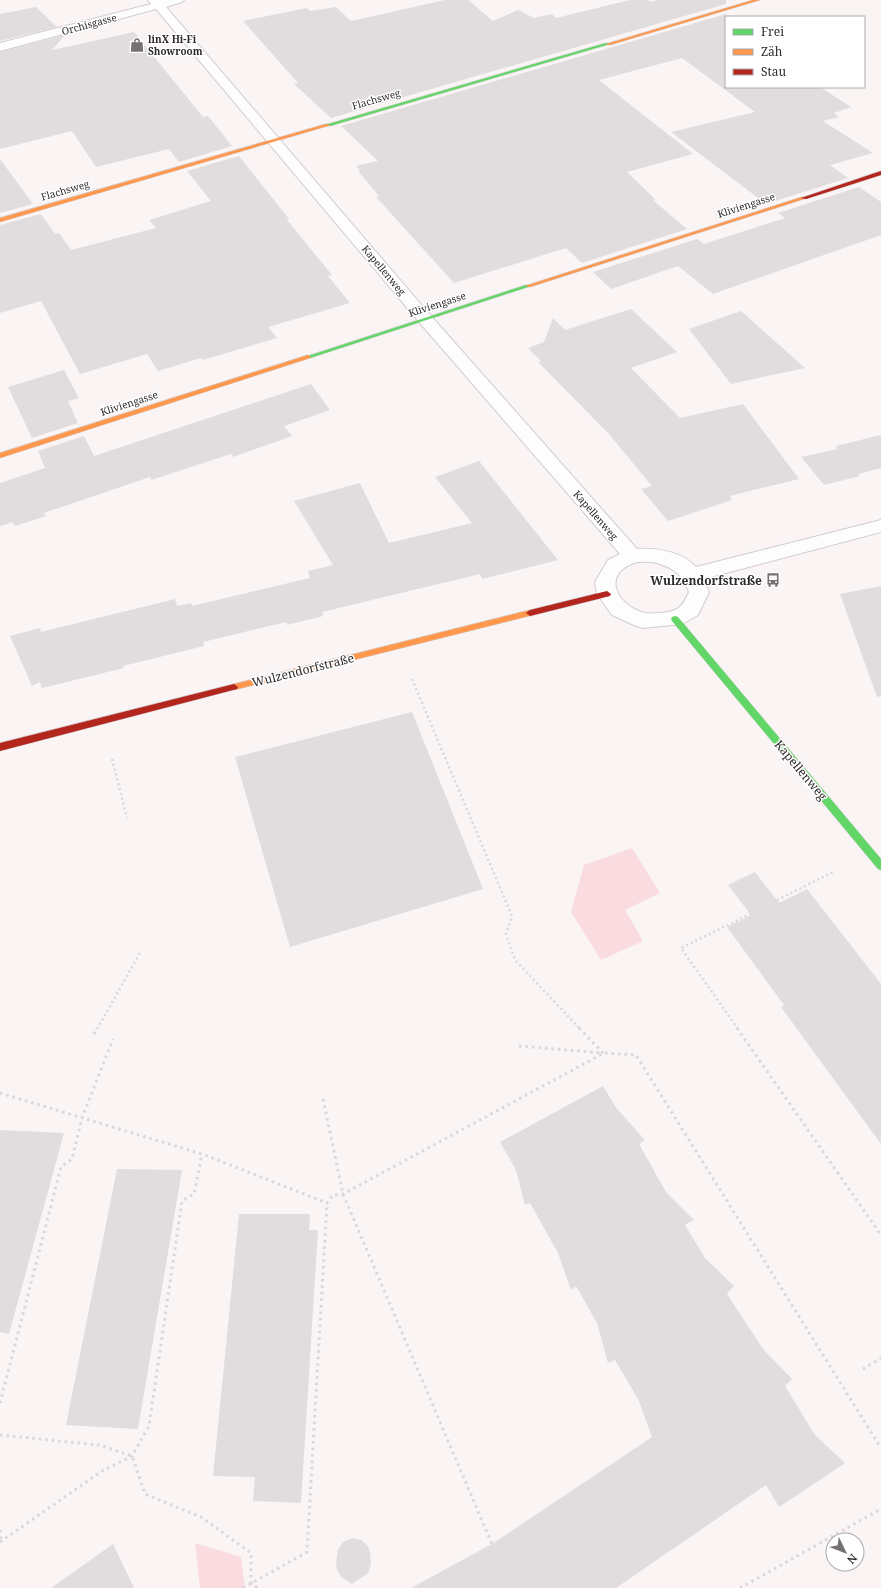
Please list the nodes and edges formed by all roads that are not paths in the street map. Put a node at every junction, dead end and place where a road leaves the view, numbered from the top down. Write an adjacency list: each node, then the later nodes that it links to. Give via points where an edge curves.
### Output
1 (178, 0): 3 (street, Orchisgasse)
2 (758, 0): 5 (street, Flachsweg)
3 (156, 3): 4 (street, Orchisgasse); 5 (street, Kapellenweg)
4 (0, 47)
5 (274, 139): 7 (street, Flachsweg); 8 (street, Kapellenweg)
6 (881, 173): 8 (street, Kliviengasse)
7 (0, 220)
8 (425, 319): 9 (street, Kliviengasse); 11 (street, Kapellenweg)
9 (0, 456)
10 (881, 526): 12 (street)
11 (632, 556): 12 (street, via 653,555 676,561); 13 (street, via 615,565 605,582)
12 (692, 575): 14 (street, via 699,592 691,610)
13 (607, 594): 14 (street, via 619,610 643,621); 15 (street, Wulzendorfstraße)
14 (675, 619): 16 (street, Kapellenweg)
15 (0, 748)
16 (881, 866)

